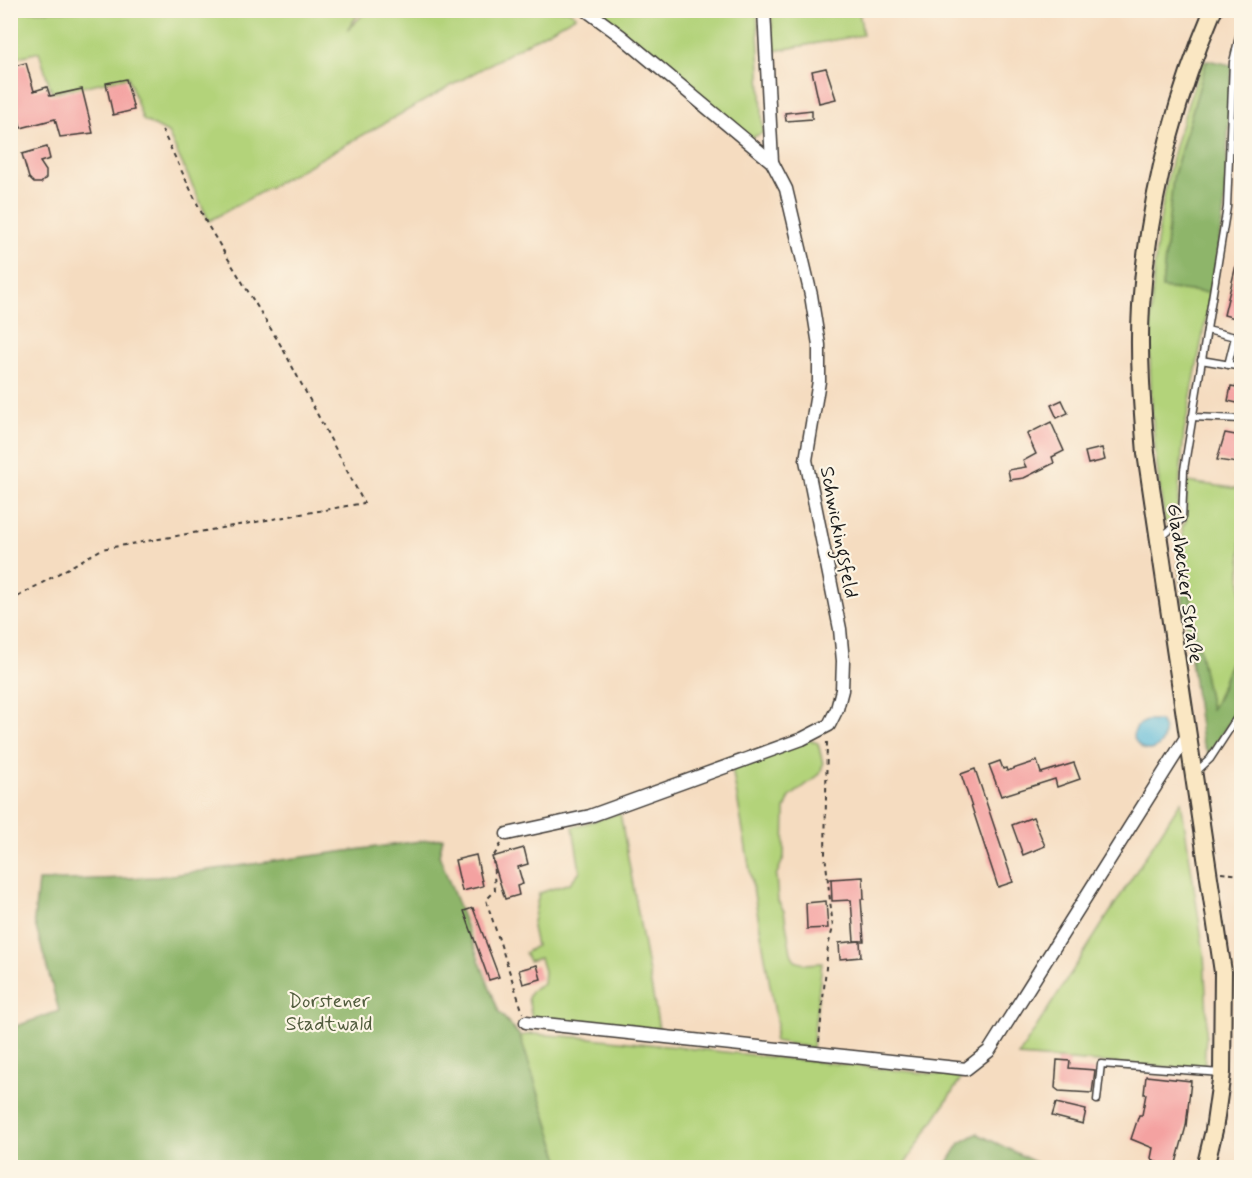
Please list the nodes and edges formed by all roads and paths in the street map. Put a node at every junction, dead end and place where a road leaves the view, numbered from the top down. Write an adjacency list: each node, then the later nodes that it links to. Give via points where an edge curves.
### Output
1 (586, 10): 6 (street)
2 (764, 10): 6 (street, Schwickingsfeld)
3 (1213, 10): 13 (main road, Gladbecker Straße, via 1166,146 1141,307 1141,396)
4 (1242, 24): 7 (lane, via 1233,62 1227,207)
5 (162, 130): 14 (path, via 207,224 283,349 364,502 102,549)
6 (772, 162): 16 (street, Schwickingsfeld, via 786,189 812,295 819,345 819,381 806,460 843,661 842,690)
7 (1207, 330): 8 (lane); 9 (lane, via 1234,337)
8 (1201, 360): 9 (lane); 11 (lane)
9 (1228, 365): 10 (lane)
10 (1242, 367)
11 (1192, 417): 12 (lane); 13 (lane, via 1182,519)
12 (1242, 419)
13 (1159, 541): 17 (main road, Gladbecker Straße)
14 (10, 601)
15 (1242, 710): 18 (lane, via 1210,759)
16 (829, 725): 19 (street, via 802,739 590,816); 23 (path, via 825,854 833,928)
17 (1186, 736): 18 (main road, Gladbecker Straße); 23 (street, via 989,1051 966,1069)
18 (1193, 775): 20 (main road, Gladbecker Straße)
19 (507, 834): 22 (path, via 493,857 495,891 486,900)
20 (1209, 873): 21 (path); 24 (main road, Gladbecker Straße, via 1223,972)
21 (1242, 875)
22 (526, 1022): 23 (street)
23 (819, 1054)
24 (1222, 1073): 25 (lane, via 1101,1064); 26 (main road, Gladbecker Straße)
25 (1096, 1100)
26 (1205, 1167)

